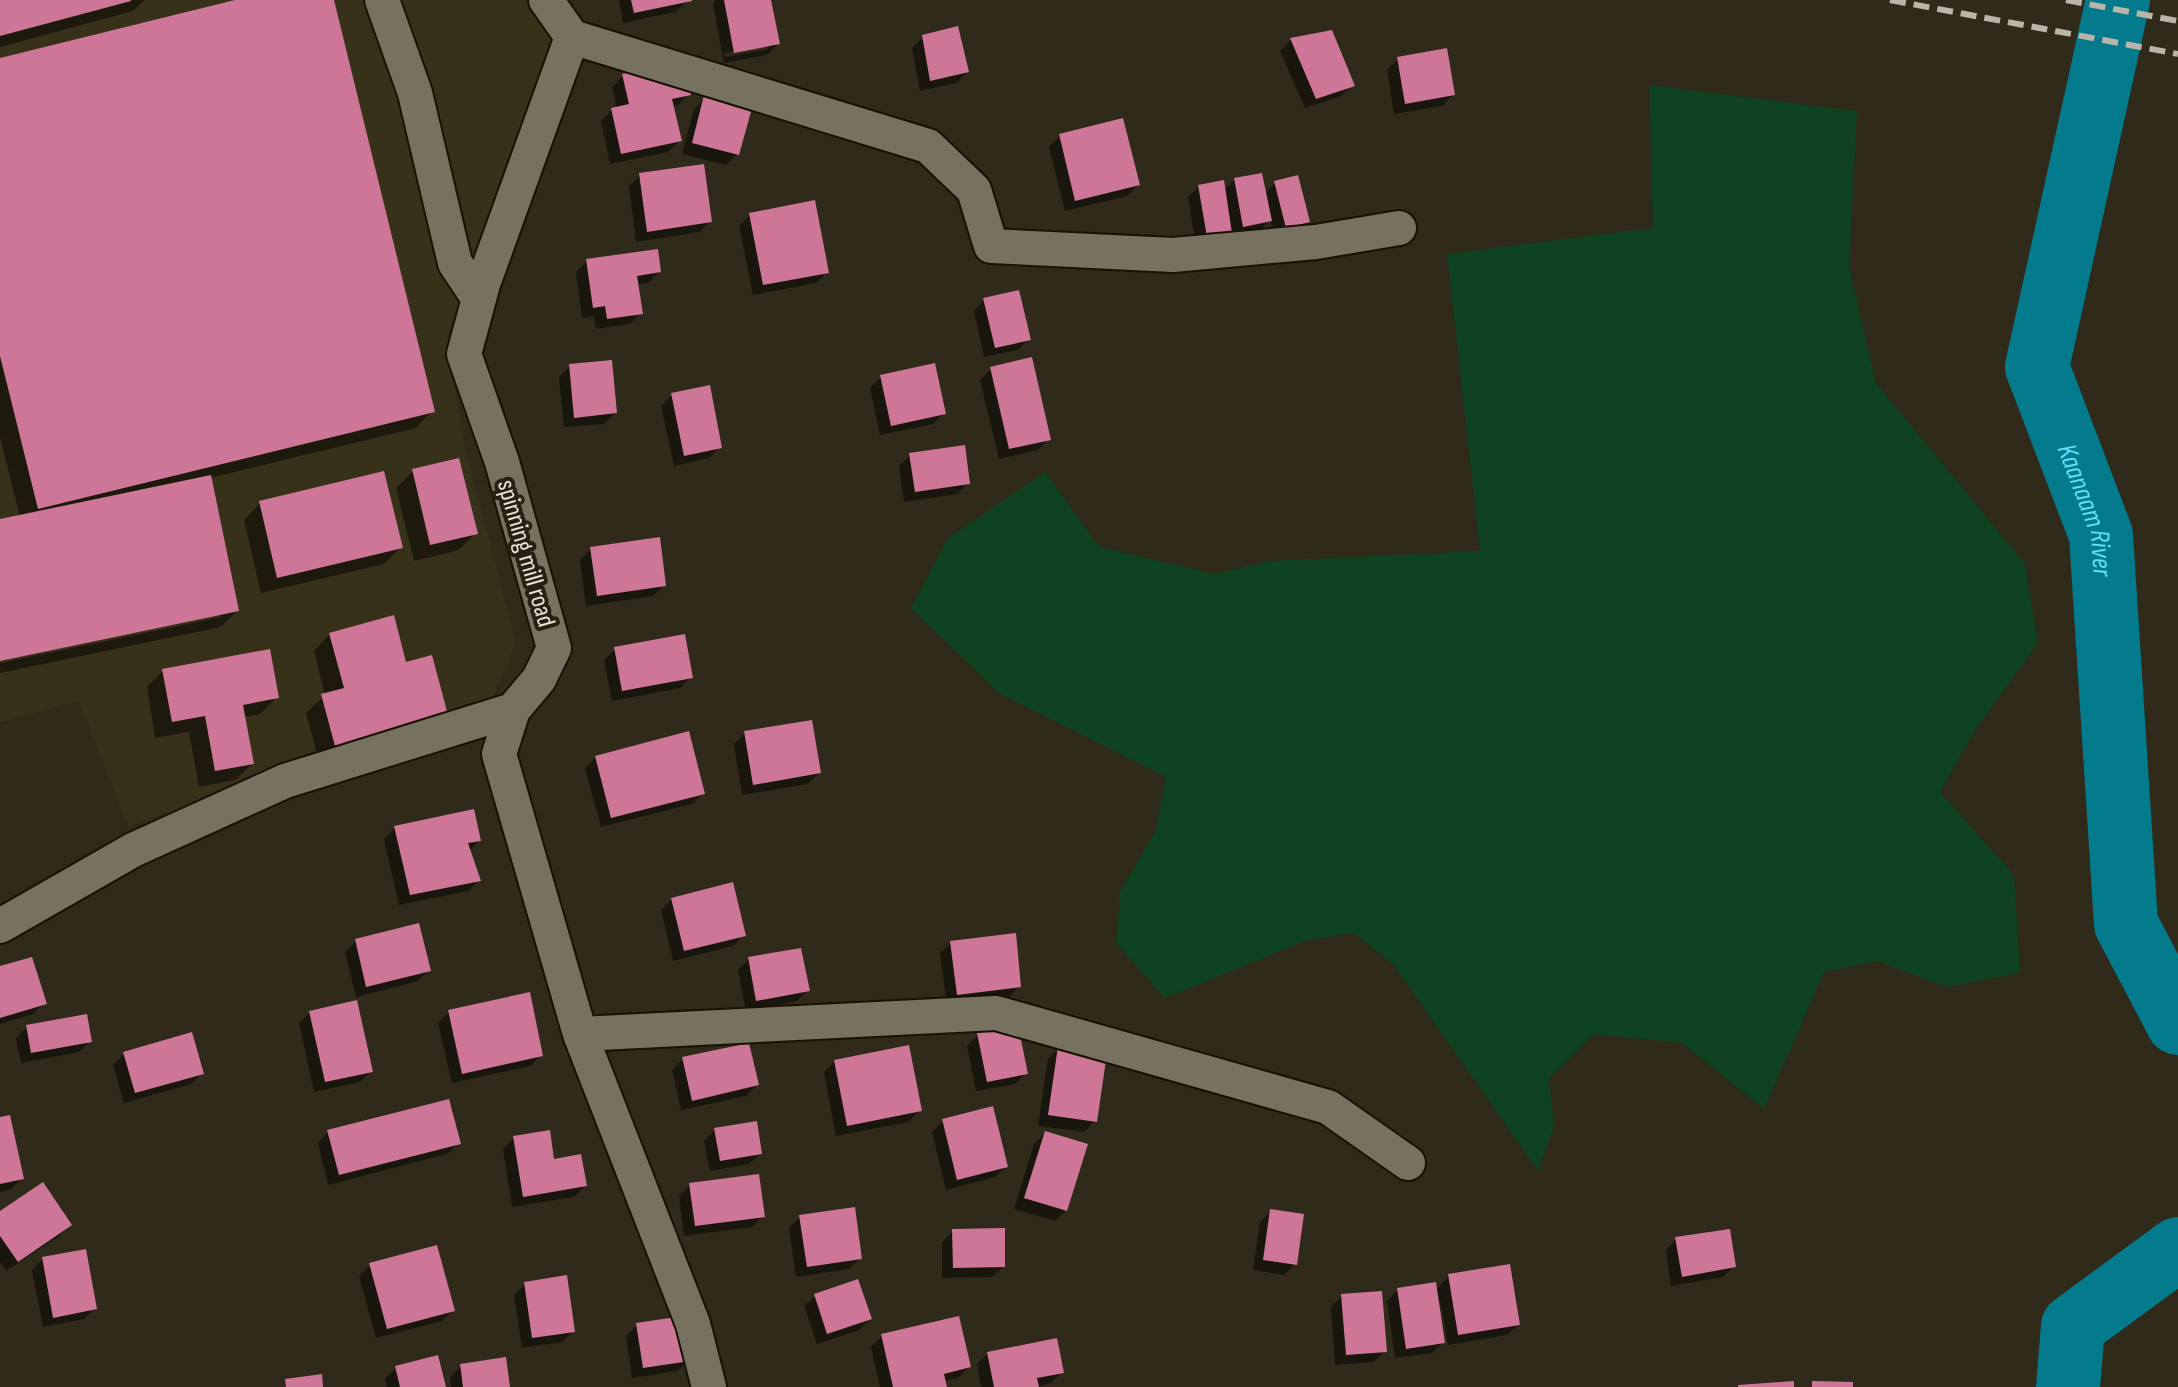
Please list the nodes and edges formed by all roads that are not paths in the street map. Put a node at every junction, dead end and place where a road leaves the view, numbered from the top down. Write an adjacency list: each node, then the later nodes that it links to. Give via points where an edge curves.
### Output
1 (382, 0): 5 (street, via 415,93 455,263 477,296)
2 (546, 0): 3 (street)
3 (572, 37): 4 (street, via 928,146 974,190 991,246 1173,255 1316,242); 5 (street, spinning mill road)
4 (1399, 228)
5 (483, 284): 6 (street, spinning mill road, via 464,354 502,462 554,648 539,679)
6 (513, 710): 7 (street, via 285,781 133,850); 8 (street, via 499,754)
7 (0, 926)
8 (580, 1034): 9 (street, via 996,1013 1328,1107); 10 (street, via 693,1324)
9 (1408, 1163)
10 (709, 1387)

